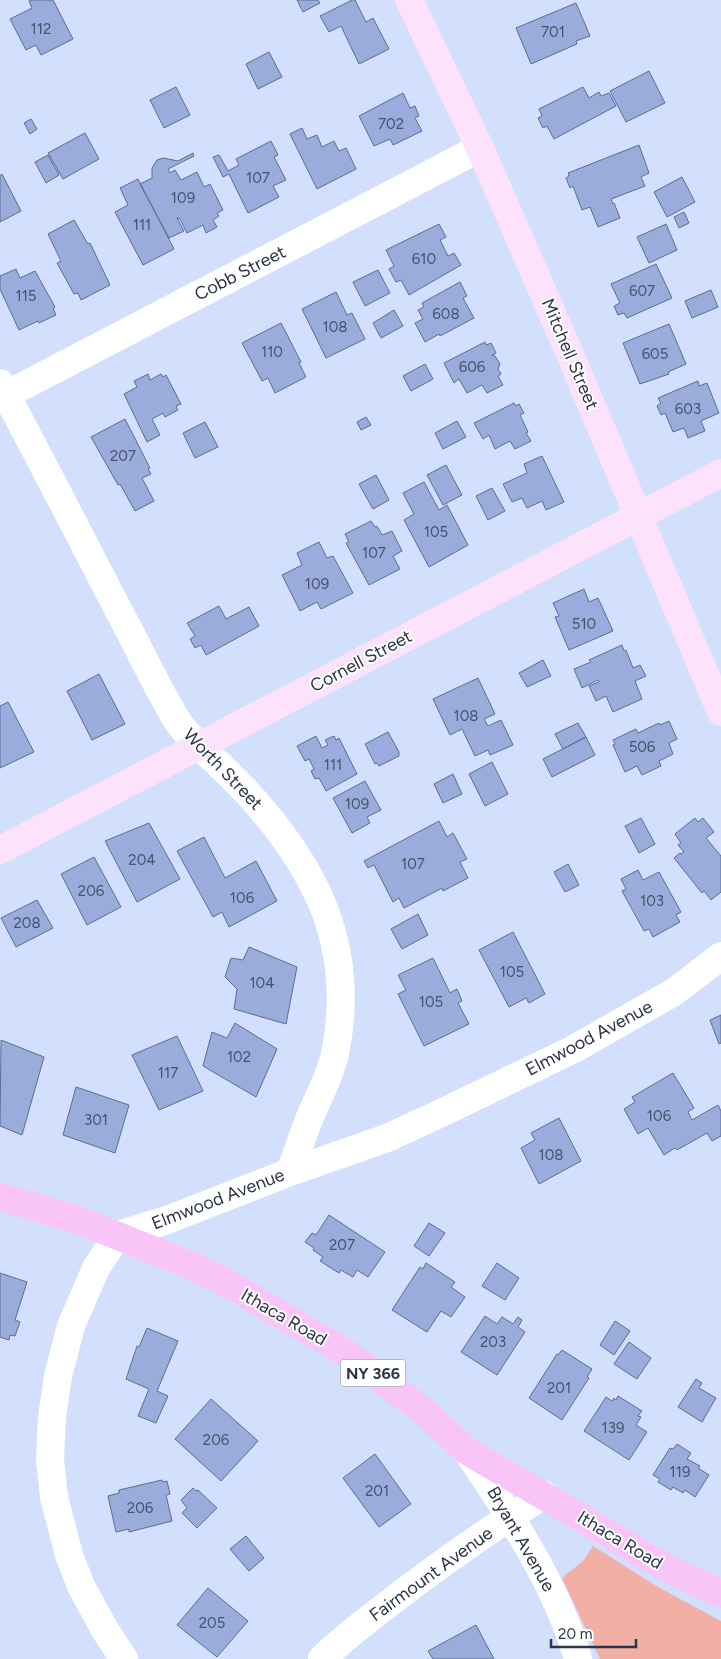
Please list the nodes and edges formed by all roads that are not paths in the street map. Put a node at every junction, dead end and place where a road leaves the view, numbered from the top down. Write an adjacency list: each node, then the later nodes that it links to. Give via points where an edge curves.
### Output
1 (409, 0): 2 (street, Mitchell Street)
2 (480, 148): 3 (street, Cobb Street); 5 (street, Mitchell Street)
3 (2, 392): 7 (street, Worth Street, via 179,724)
4 (721, 473): 5 (street, Cornell Street)
5 (638, 516): 6 (street, Mitchell Street); 7 (street, Cornell Street)
6 (721, 712)
7 (200, 746): 8 (street, Cornell Street); 10 (street, Worth Street, via 260,806 281,834 303,865 331,925 341,994 334,1055)
8 (0, 850)
9 (721, 956): 10 (street, Elmwood Avenue, via 674,992 574,1050 387,1138)
10 (290, 1172): 12 (street, Elmwood Avenue, via 167,1220)
11 (0, 1197): 12 (main road, Ithaca Road / NY 366)
12 (118, 1235): 13 (main road, Ithaca Road / NY 366, via 218,1278 346,1353 426,1413); 17 (street, via 96,1268 71,1326 58,1376 50,1460 54,1497 68,1555 81,1586)
13 (467, 1451): 14 (main road, Ithaca Road / NY 366); 15 (street, Bryant Avenue)
14 (544, 1495): 15 (street, Fairmount Avenue); 16 (main road, Ithaca Road / NY 366, via 664,1566)
15 (510, 1516): 18 (street, Fairmount Avenue, via 416,1583); 19 (street, Bryant Avenue, via 540,1566 572,1637)
16 (721, 1594)
17 (124, 1659)
18 (322, 1659)
19 (578, 1659)

